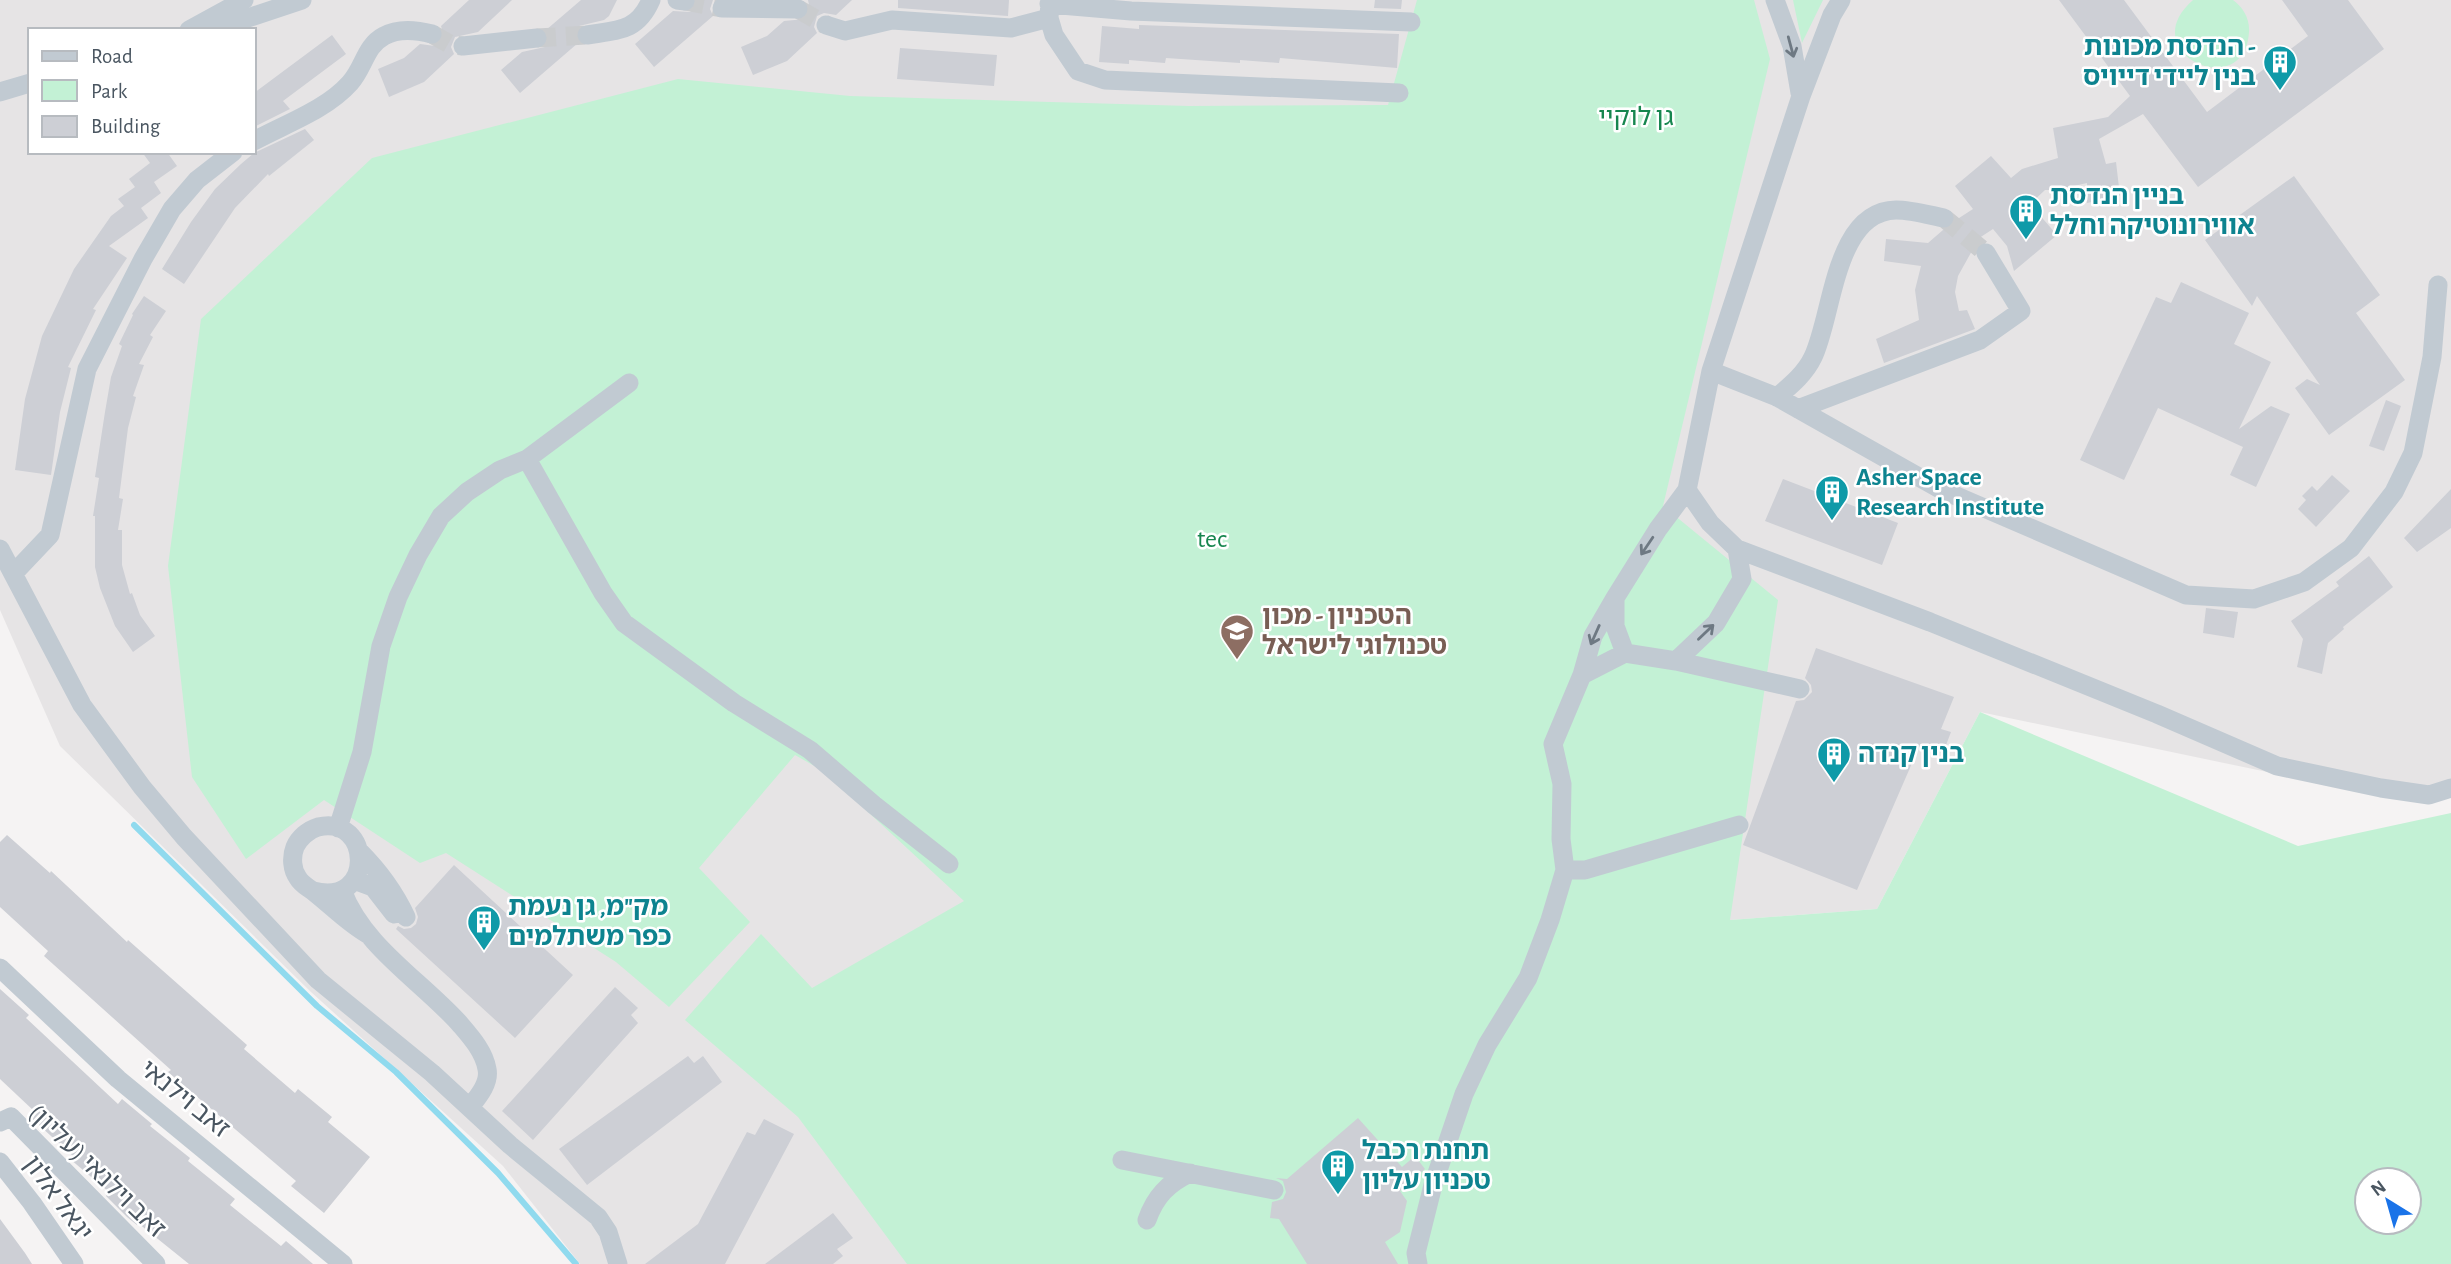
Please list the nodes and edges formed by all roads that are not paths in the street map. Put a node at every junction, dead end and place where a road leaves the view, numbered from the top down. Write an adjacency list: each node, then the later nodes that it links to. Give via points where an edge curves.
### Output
1 (244, 0): 11 (street)
2 (302, 0): 12 (street)
3 (651, 0): 14 (street, via 636,23)
4 (1775, 0): 20 (street, one-way to 20, via 1792,46)
5 (1841, 0): 20 (street)
6 (1049, 7): 9 (street); 10 (street, via 1011,28 892,20 845,31); 19 (street, via 1054,35 1078,71 1105,80)
7 (722, 8): 8 (street)
8 (798, 9)
9 (1411, 22)
10 (826, 25)
11 (193, 28)
12 (218, 28)
13 (432, 34): 21 (street, via 418,30 387,34 374,43 351,82 320,107)
14 (587, 35)
15 (537, 38): 16 (street)
16 (463, 46)
17 (28, 84): 18 (street)
18 (0, 92)
19 (1399, 93)
20 (1801, 96): 26 (street)
21 (256, 140)
22 (230, 154): 34 (street, via 197,180 172,209 143,259 88,369 50,535)
23 (1944, 218): 28 (street, via 1895,210 1876,216 1855,232 1842,255 1812,360)
24 (1986, 253): 29 (street, via 2021,311 1980,340)
25 (2438, 285): 29 (street, via 2432,357 2413,453 2394,492 2351,548 2304,582 2254,599 2186,595 1940,489)
26 (1711, 371): 28 (street); 31 (street)
27 (629, 383): 30 (street)
28 (1777, 397): 29 (street)
29 (1798, 409)
30 (527, 459): 42 (street, via 467,492 441,516 418,555 381,646 362,751); 44 (street, via 624,623 734,703 810,750)
31 (1687, 490): 33 (street, via 1710,523); 35 (street, one-way to 35)
32 (0, 549): 34 (street)
33 (1737, 549): 37 (street, one-way to 33, via 1716,623 1742,579); 40 (street, via 1930,622 2277,766 2428,795)
34 (14, 573): 50 (street, via 82,705 184,837 318,980)
35 (1615, 598): 36 (street, via 1615,626); 38 (street, one-way to 38, via 1593,636)
36 (1625, 653): 37 (street); 38 (street)
37 (1676, 661): 39 (street)
38 (1581, 676): 45 (street, via 1553,744 1562,784)
39 (1800, 689)
40 (2451, 788)
41 (1739, 825): 45 (street, via 1585,870)
42 (338, 828): 43 (street, via 350,835); 47 (street, via 317,827 295,848 293,868 304,886)
43 (359, 851): 46 (street, via 360,869); 46 (street, via 396,894 403,920 373,887)
44 (949, 864)
45 (1565, 870): 61 (street, via 1528,978 1487,1045 1464,1094 1433,1185 1416,1253)
46 (348, 885): 47 (street, via 332,894); 48 (street, via 348,906)
47 (313, 891): 48 (street)
48 (369, 935): 50 (street, via 474,1041 487,1077)
49 (0, 968): 59 (street, זאב וילנאי, via 118,1079)
50 (470, 1107): 60 (street, via 598,1217)
51 (0, 1122): 58 (street, זאב וילנאי (עליון), via 10,1117)
52 (1122, 1160): 54 (street)
53 (0, 1162): 57 (street, יגאל אלון)
54 (1190, 1173): 55 (street); 56 (street, via 1168,1185)
55 (1274, 1190)
56 (1147, 1220)
57 (74, 1264)
58 (156, 1264)
59 (343, 1264)
60 (618, 1264)
61 (1418, 1264)

